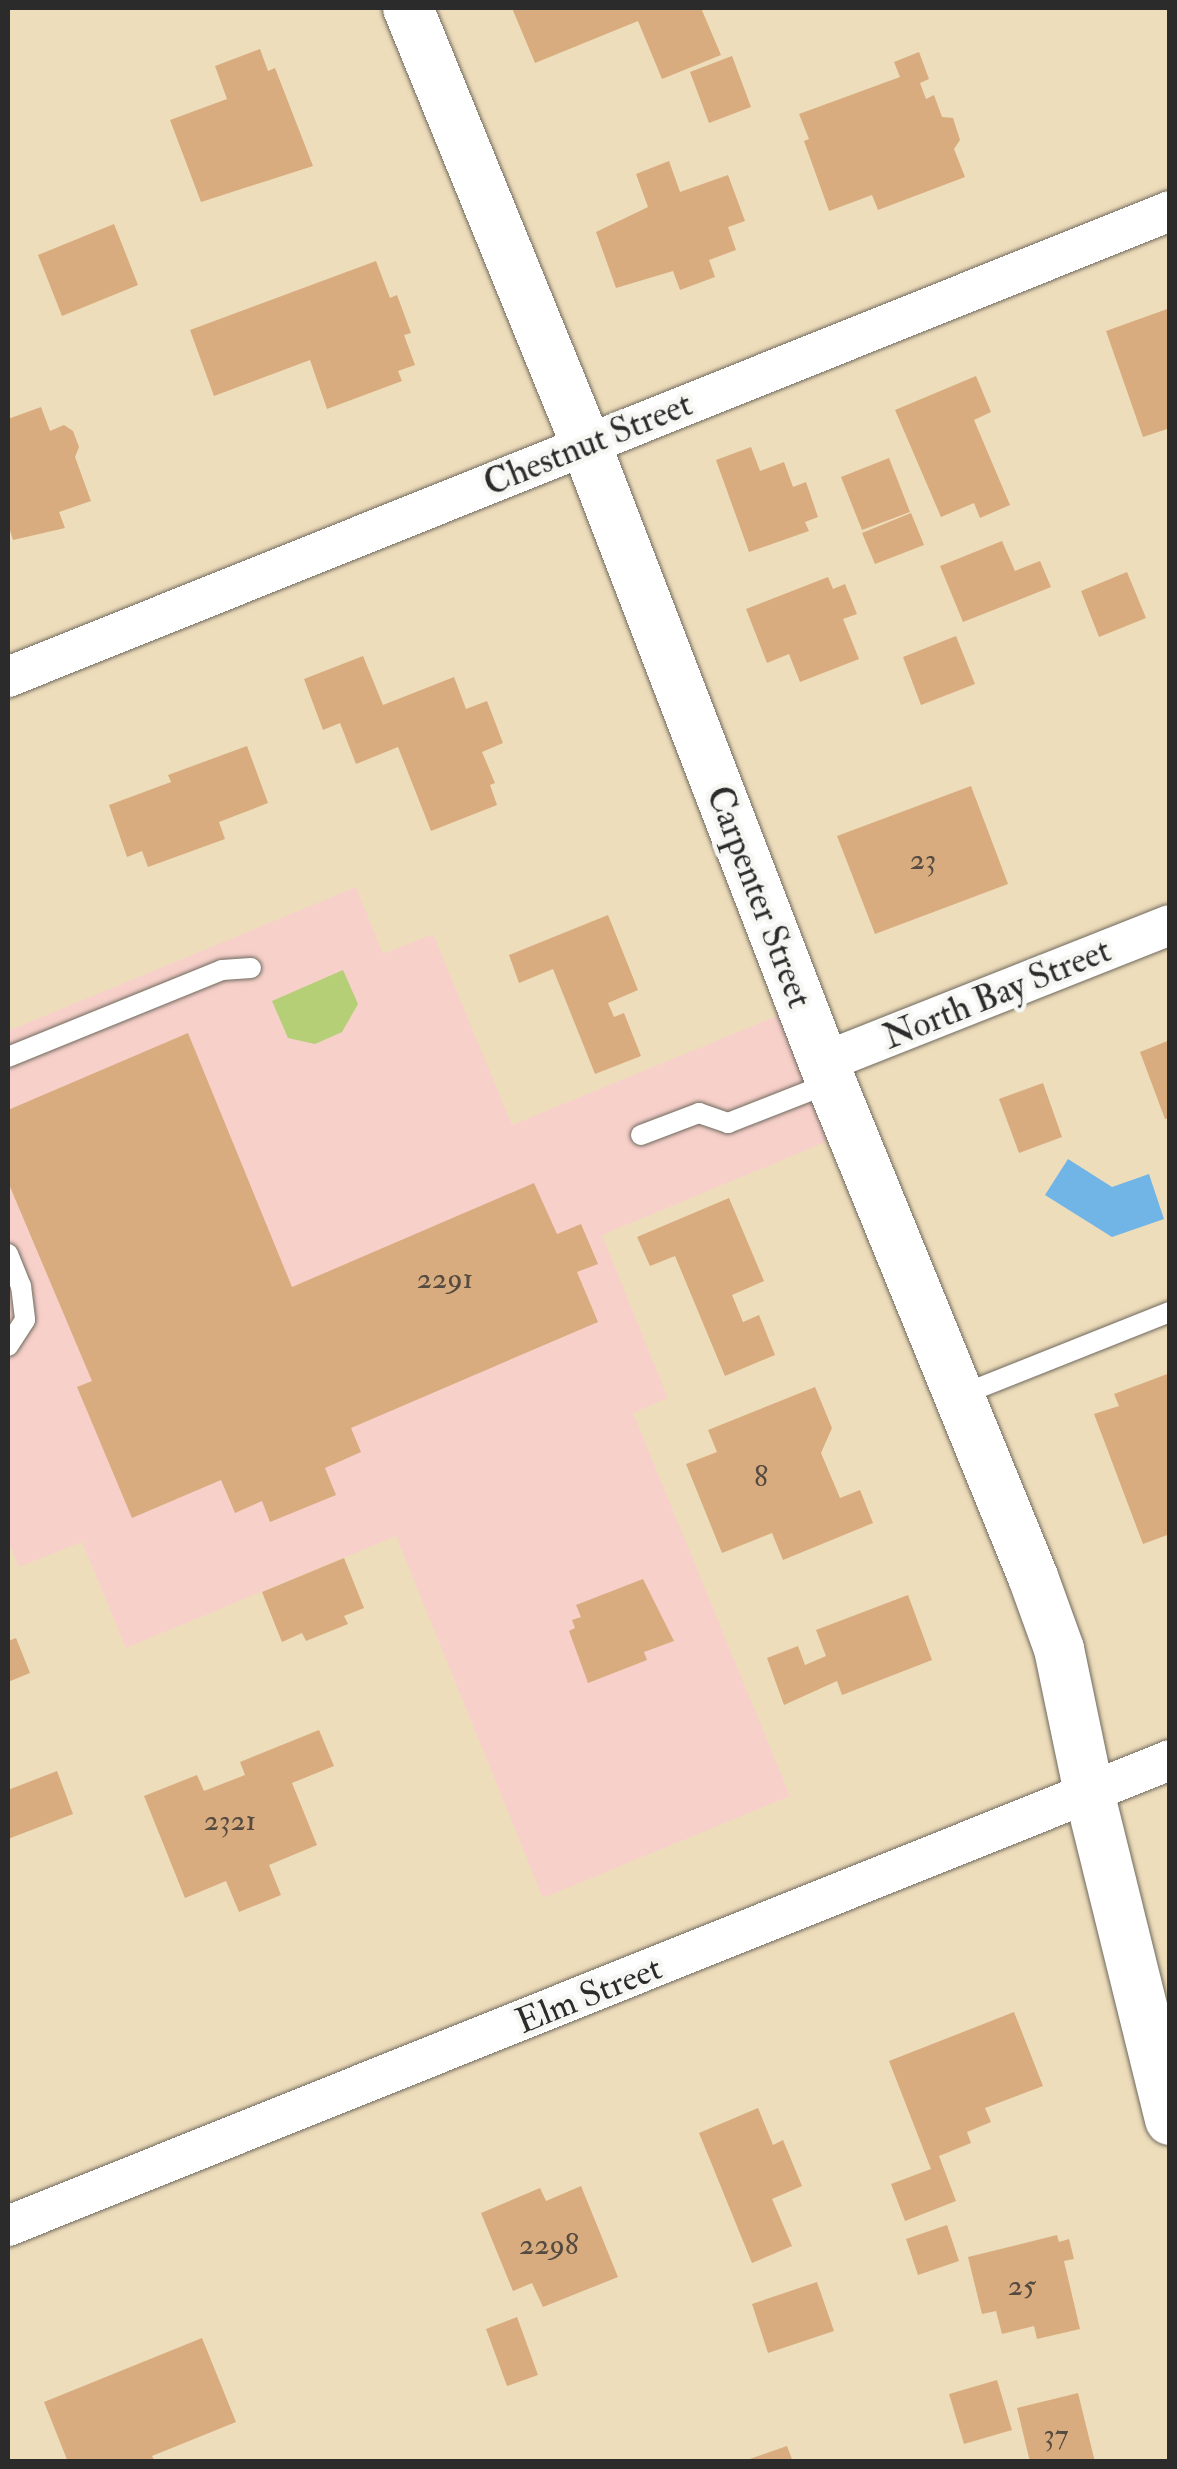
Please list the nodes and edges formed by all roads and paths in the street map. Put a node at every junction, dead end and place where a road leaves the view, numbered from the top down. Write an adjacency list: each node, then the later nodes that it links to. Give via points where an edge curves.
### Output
1 (408, 8): 3 (street, Carpenter Street)
2 (1170, 211): 3 (street, Chestnut Street)
3 (586, 445): 4 (street, Chestnut Street); 8 (street, Carpenter Street)
4 (8, 677)
5 (1170, 925): 8 (street, North Bay Street)
6 (251, 968): 7 (lane, via 222,970)
7 (8, 1058)
8 (828, 1072): 9 (lane, via 728,1123 699,1113); 13 (street, Carpenter Street)
9 (642, 1136)
10 (8, 1254): 12 (lane, via 25,1320)
11 (1170, 1312): 13 (lane)
12 (8, 1346)
13 (959, 1396): 15 (street, Carpenter Street, via 1059,1650)
14 (1170, 1760): 15 (street, Elm Street)
15 (1088, 1792): 16 (street, Carpenter Street); 17 (street, Elm Street)
16 (1170, 2120)
17 (8, 2226)

